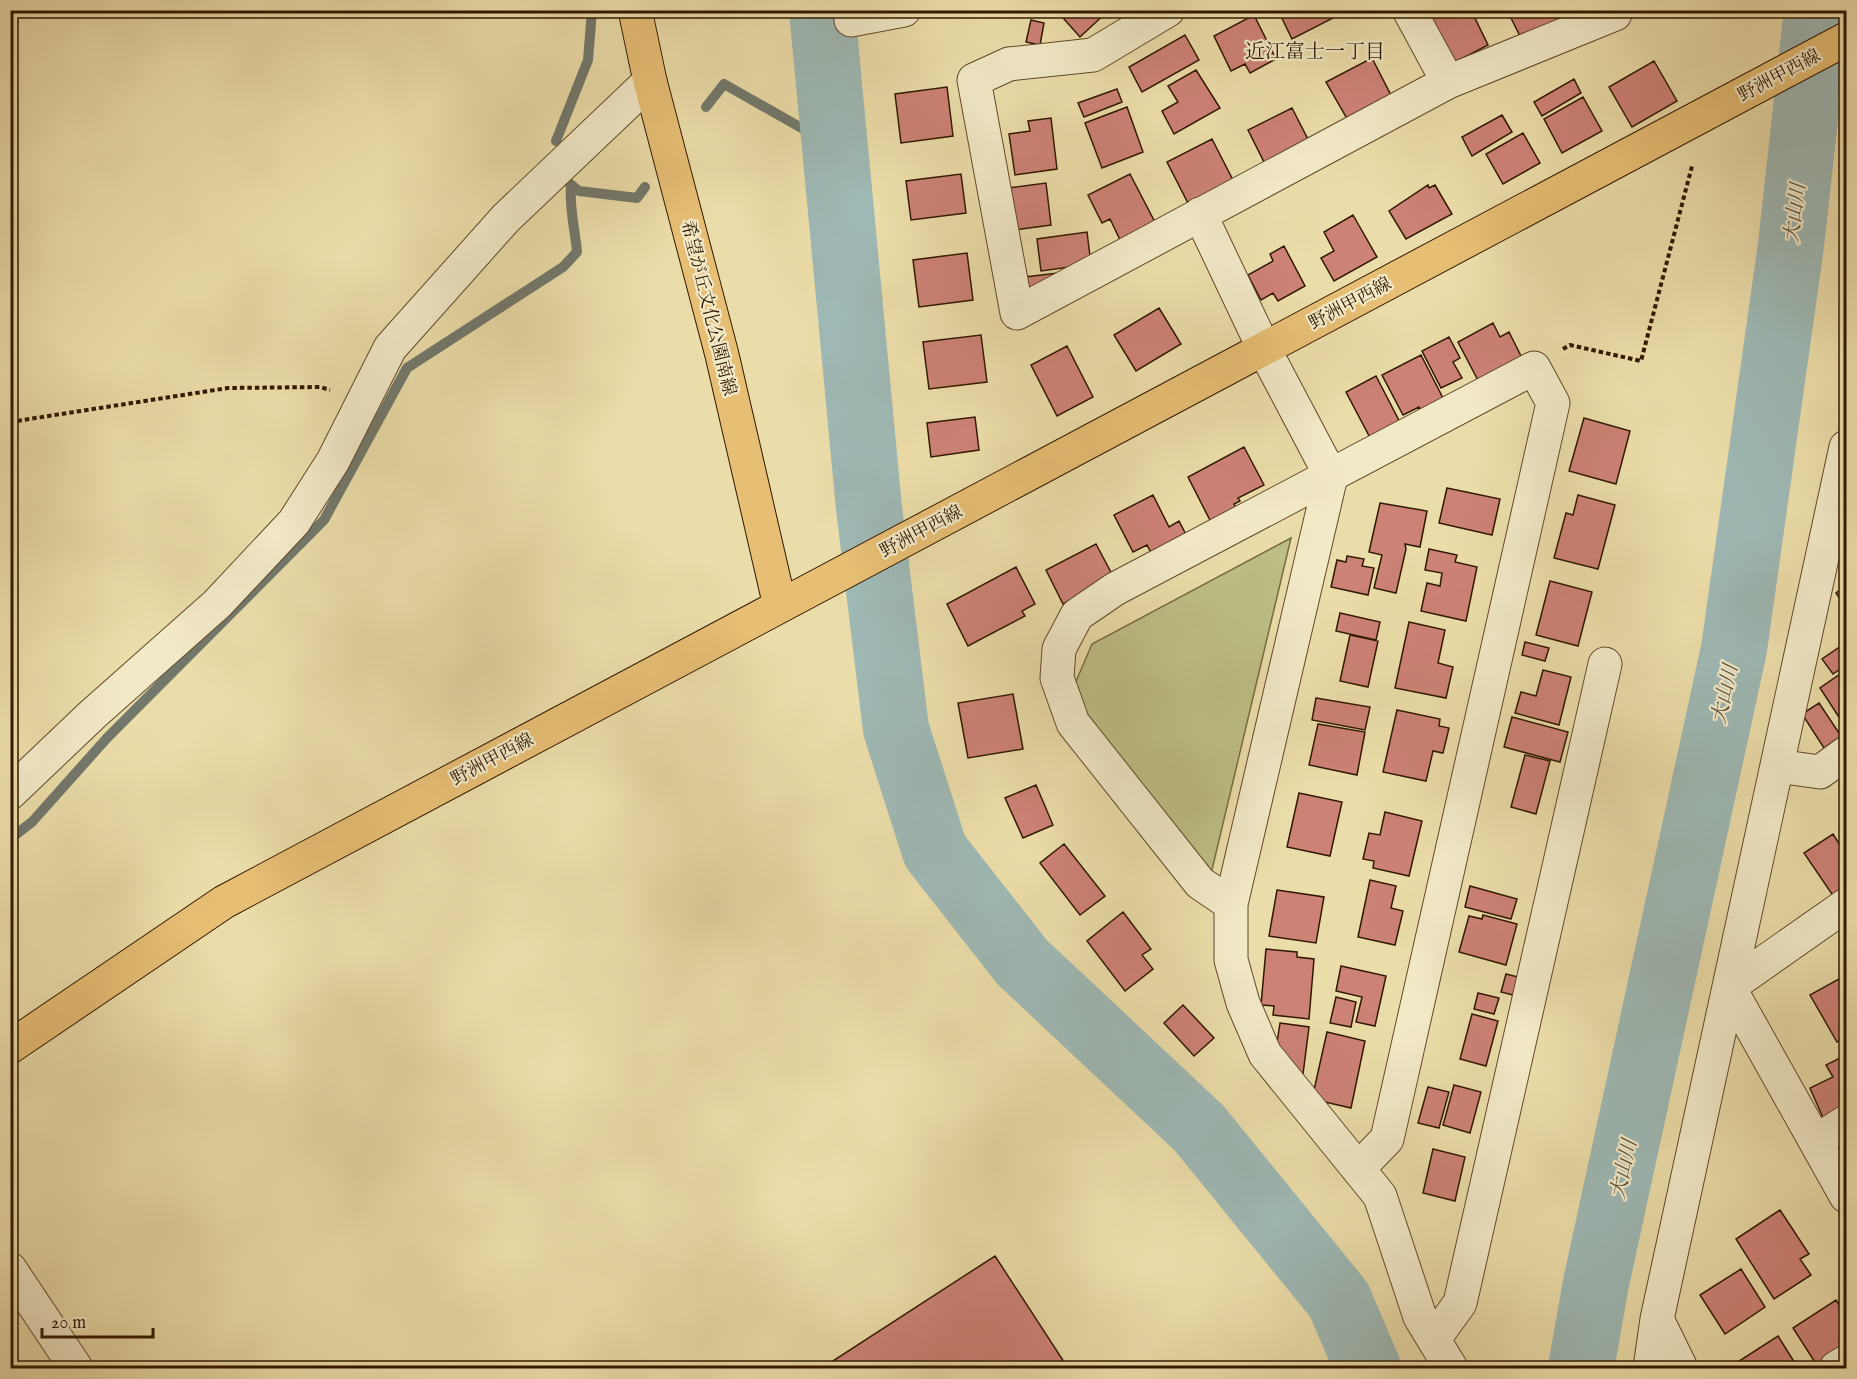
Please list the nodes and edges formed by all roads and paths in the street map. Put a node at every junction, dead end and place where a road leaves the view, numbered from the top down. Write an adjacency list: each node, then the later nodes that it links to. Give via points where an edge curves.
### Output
1 (635, 10): 8 (main road, 希望が丘文化公園南線)
2 (850, 10): 3 (street, via 851,20)
3 (904, 10)
4 (1168, 10): 11 (street, via 1093,56 1009,64 974,80 1017,313)
5 (1409, 10): 9 (street)
6 (1614, 12): 9 (street)
7 (1846, 39): 12 (main road, 野洲甲西線)
8 (650, 81): 14 (street, via 506,218 390,348); 19 (main road, 希望が丘文化公園南線, via 722,355)
9 (1448, 82): 11 (street)
10 (1692, 166): 13 (path, via 1641,361 1570,345)
11 (1200, 214): 12 (street)
12 (1264, 349): 17 (street); 19 (main road, 野洲甲西線)
13 (1534, 368): 17 (street); 30 (street, via 1553,403 1387,1139)
14 (362, 401): 15 (path, via 320,387 228,388); 23 (street, via 333,461 294,522 217,604)
15 (10, 422)
16 (1846, 447): 18 (street)
17 (1332, 476): 24 (street); 24 (street, via 1115,589 1077,615 1059,649 1057,678 1073,723 1200,883)
18 (1842, 490): 22 (street)
19 (780, 606): 27 (main road, 野洲甲西線, via 224,902)
20 (1605, 664): 34 (street, via 1460,1302)
21 (1846, 753): 22 (street, via 1820,772)
22 (1777, 766): 26 (street)
23 (10, 794)
24 (1231, 904): 30 (street, via 1231,960 1243,1003 1265,1054)
25 (1846, 905): 26 (street)
26 (1729, 987): 29 (street); 33 (street)
27 (10, 1047)
28 (1846, 1122): 29 (street)
29 (1816, 1141): 31 (street)
30 (1358, 1169): 34 (street, via 1380,1196 1420,1317)
31 (1846, 1196)
32 (10, 1269): 36 (street)
33 (1657, 1319): 38 (street); 39 (street)
34 (1434, 1339): 37 (street)
35 (1846, 1362): 40 (street)
36 (76, 1368)
37 (1451, 1368)
38 (1650, 1368)
39 (1680, 1368)
40 (1836, 1368)

